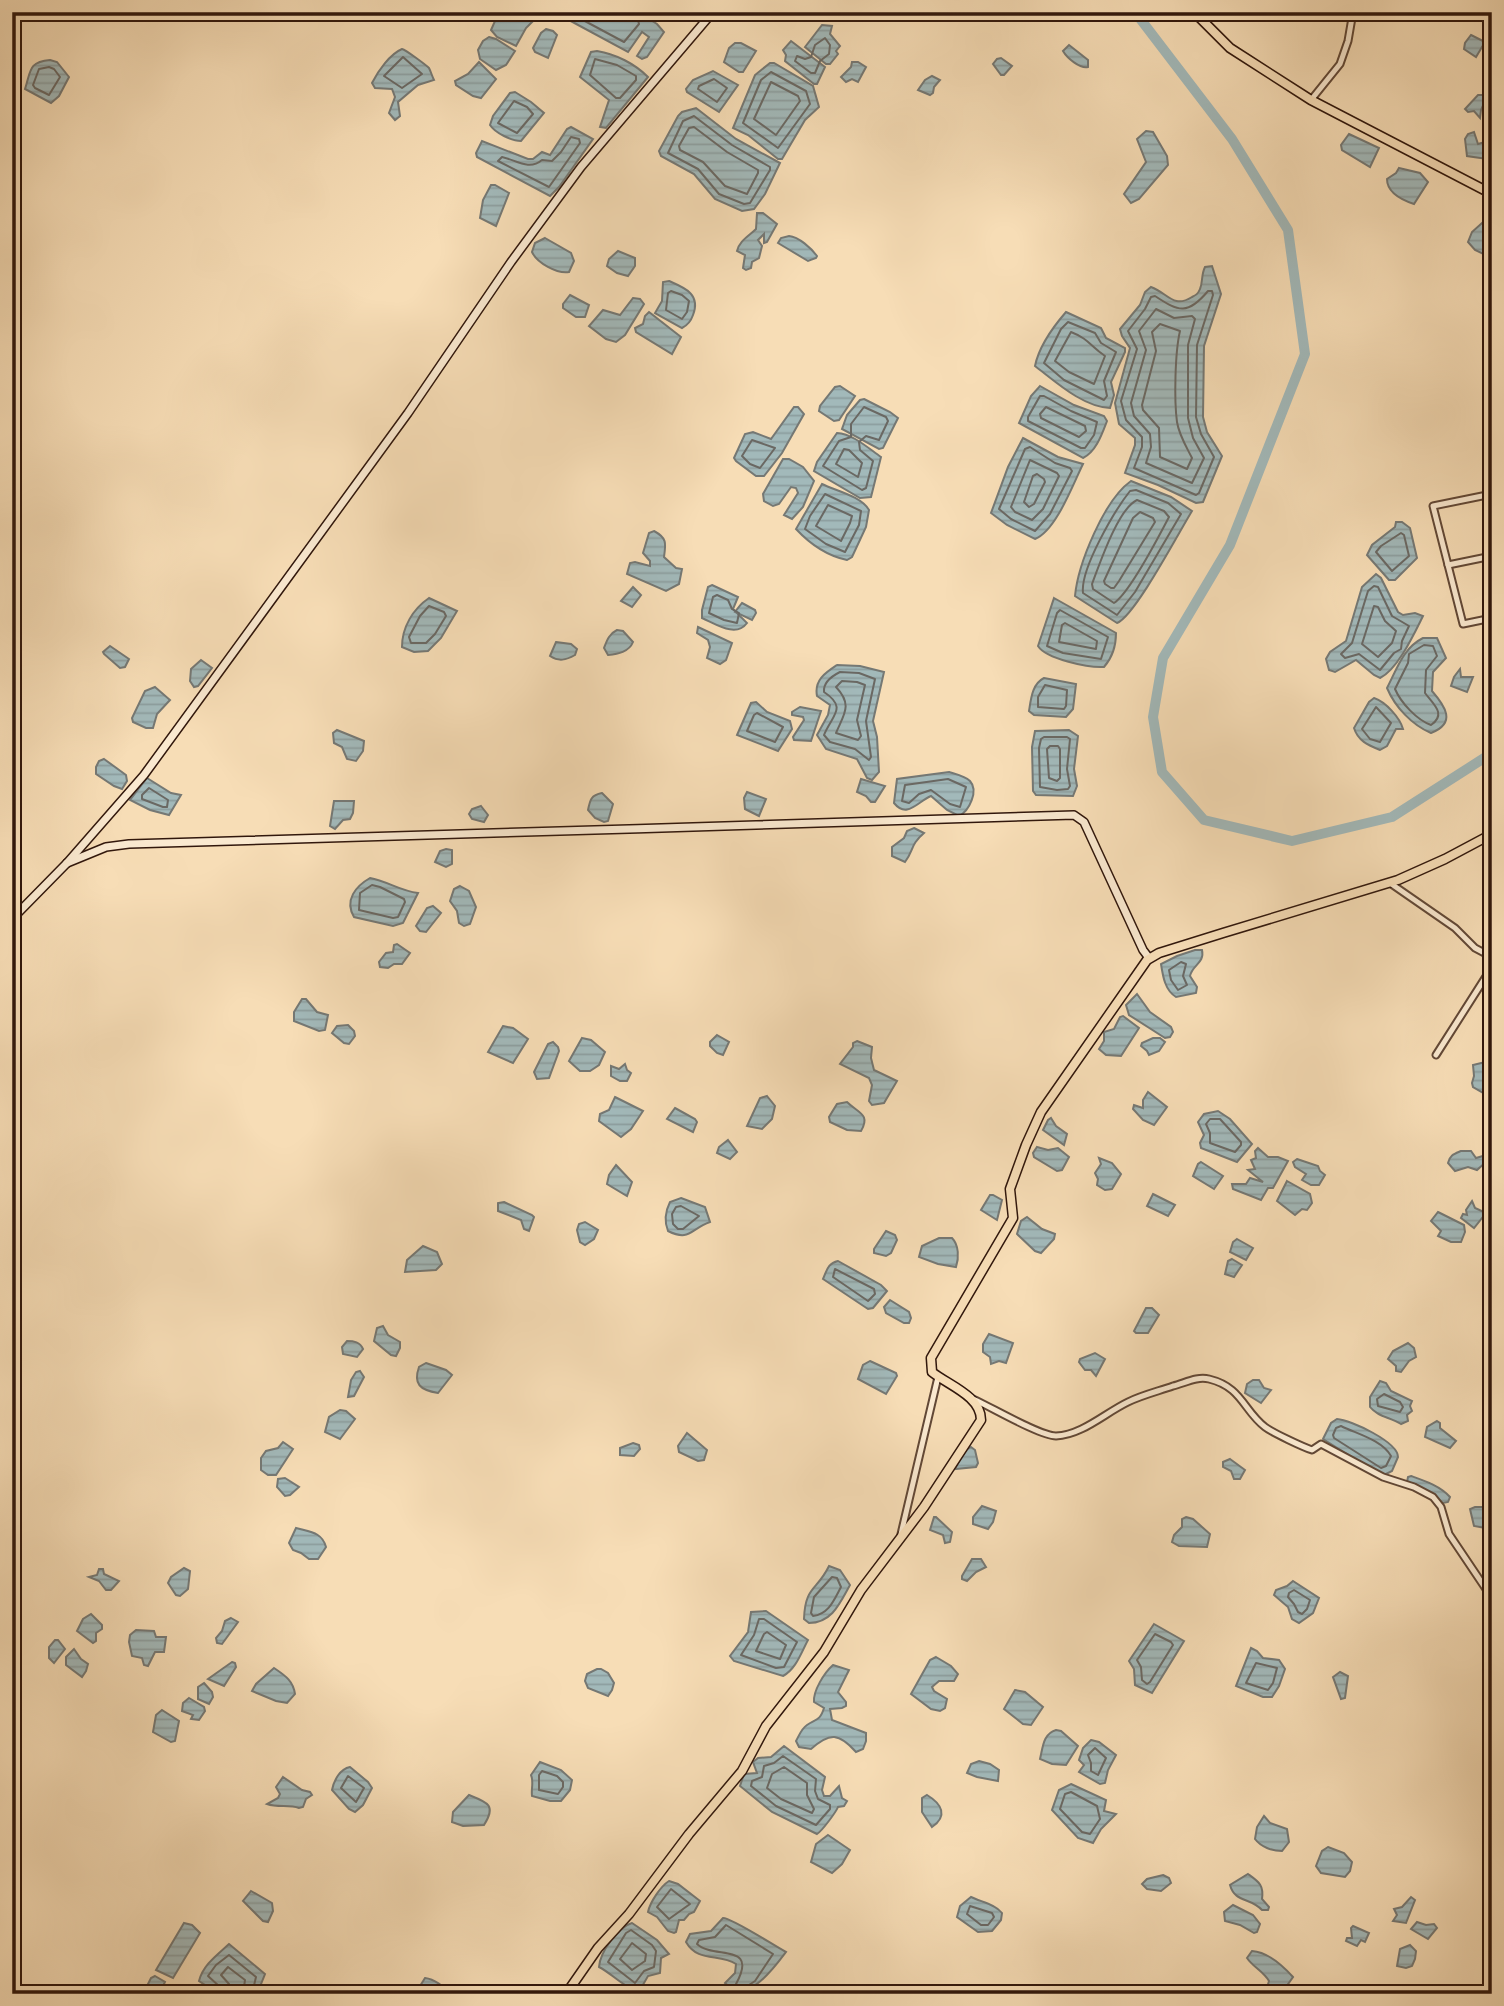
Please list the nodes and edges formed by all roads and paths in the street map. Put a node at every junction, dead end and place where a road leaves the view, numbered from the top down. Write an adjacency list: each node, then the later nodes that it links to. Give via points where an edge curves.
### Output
1 (713, 12): 11 (main road, via 581,167 144,775)
2 (1194, 12): 4 (main road, via 1230,48)
3 (1353, 12): 4 (street, via 1340,64)
4 (1311, 100): 5 (main road)
5 (1492, 194)
6 (1492, 494): 8 (street, via 1433,506)
7 (1492, 556): 8 (street)
8 (1448, 565): 9 (street, via 1463,624)
9 (1492, 618)
10 (1492, 834): 12 (main road)
11 (67, 863): 13 (main road); 15 (main road, via 106,847 129,844 1074,815 1084,822)
12 (1390, 883): 14 (street); 15 (main road)
13 (12, 919)
14 (1492, 957)
15 (1149, 958): 18 (main road, via 1041,1112 1010,1189 1013,1218 931,1358 932,1372)
16 (1492, 967): 17 (street)
17 (1436, 1055)
18 (938, 1377): 19 (main road); 20 (street)
19 (972, 1399): 20 (main road, via 981,1411 981,1420); 21 (street, via 1054,1436 1091,1424 1129,1402 1195,1379 1208,1379 1241,1397 1264,1427 1279,1435 1312,1450 1321,1444 1433,1497 1449,1534)
20 (900, 1538): 22 (main road, via 861,1590 824,1652 765,1726 735,1781 598,1948)
21 (1492, 1598)
22 (566, 1994)

